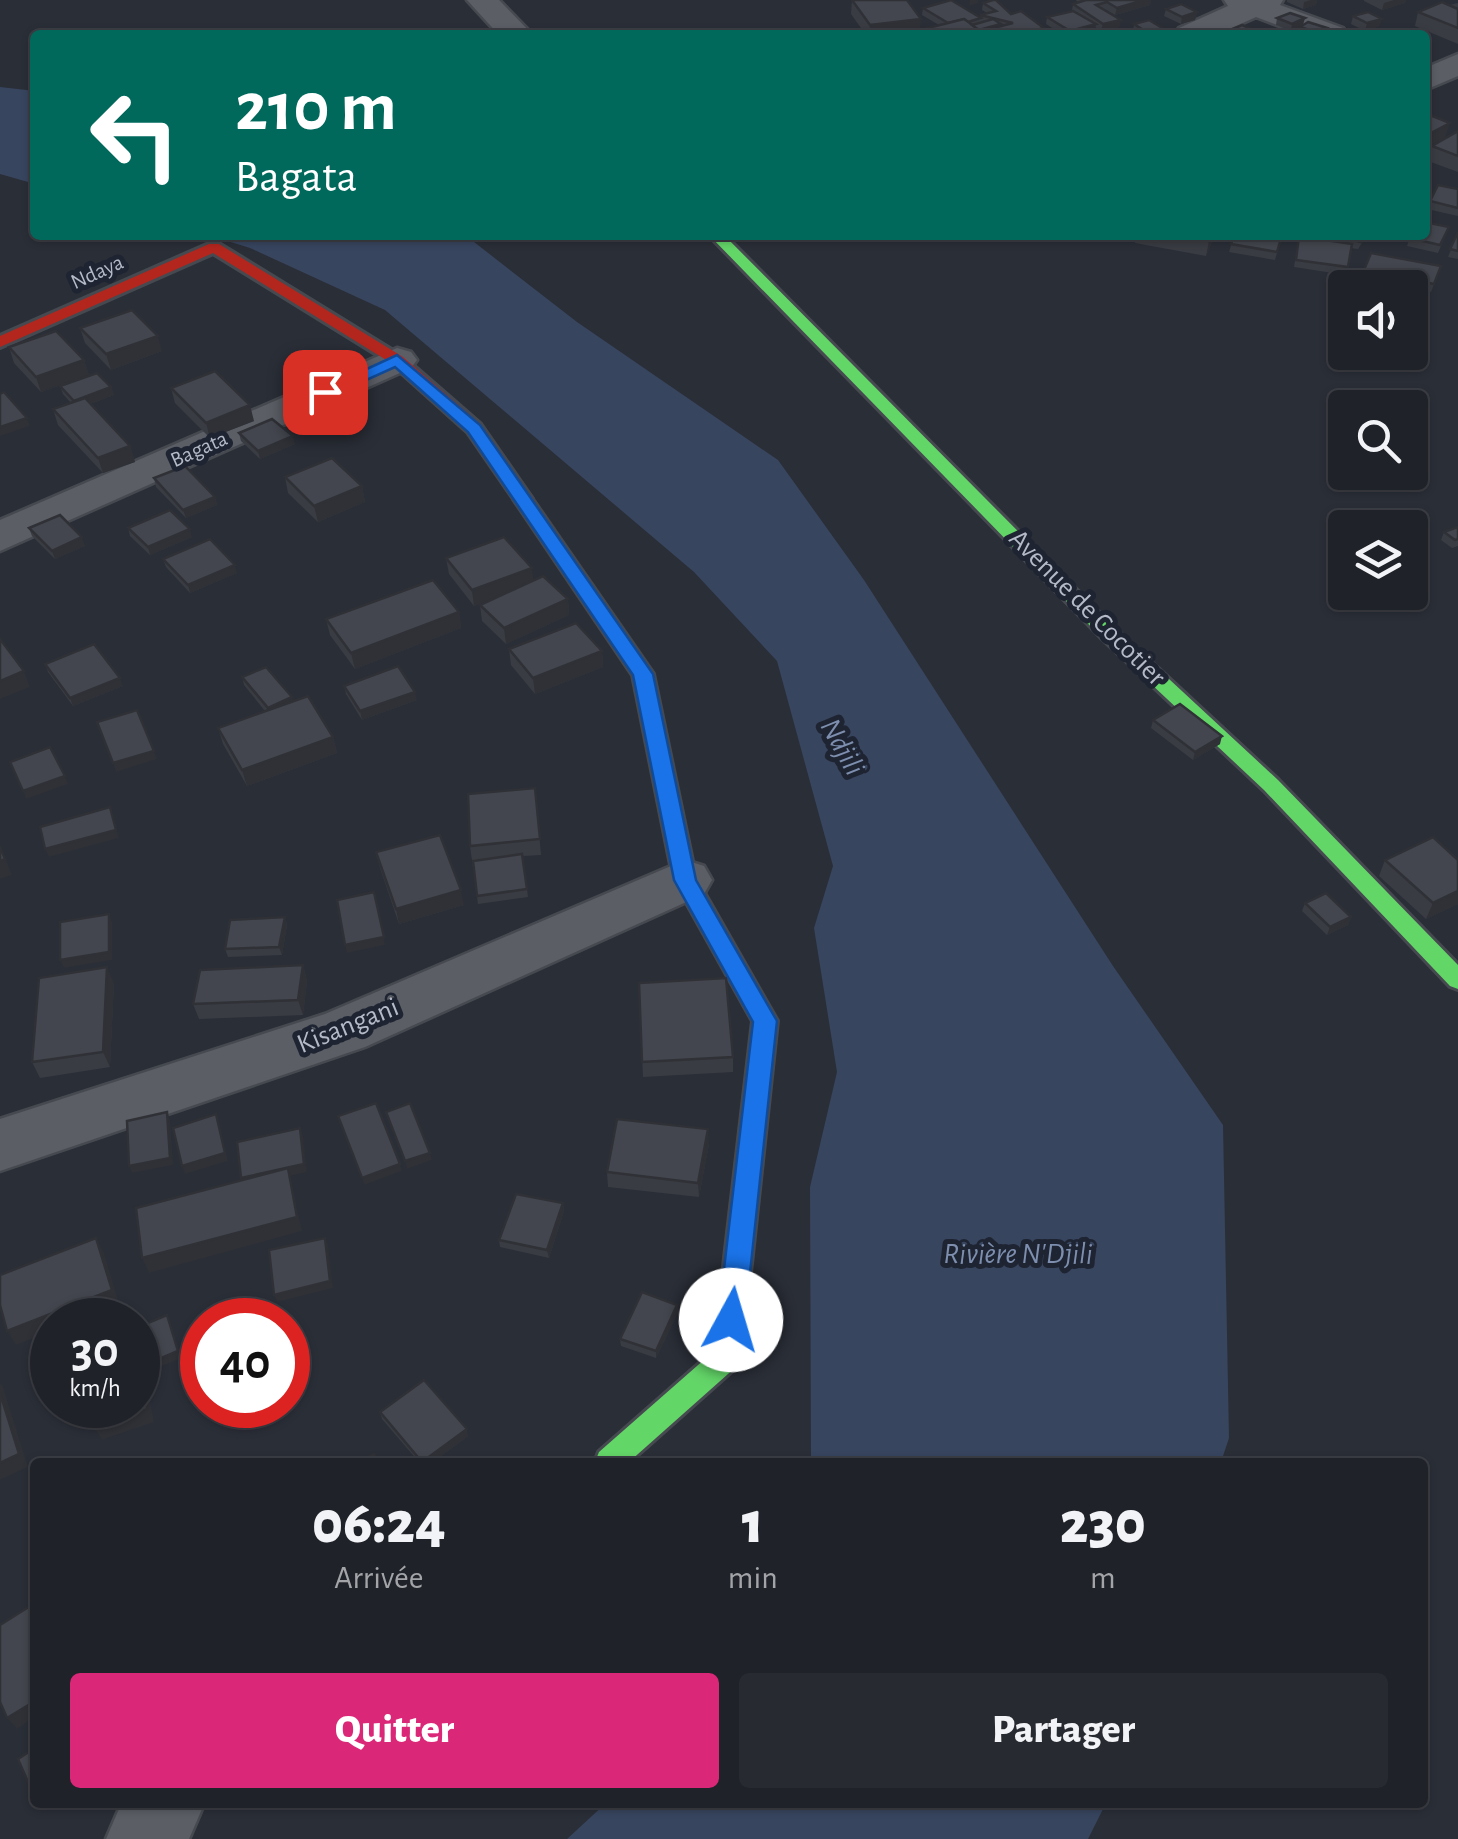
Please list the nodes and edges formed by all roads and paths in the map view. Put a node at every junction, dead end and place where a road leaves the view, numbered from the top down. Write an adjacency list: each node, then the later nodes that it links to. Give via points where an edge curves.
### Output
1 (482, 0): 3 (street)
2 (1254, 2): 4 (street); 5 (street)
3 (512, 30)
4 (1200, 30)
5 (1320, 30)
6 (721, 240): 11 (street, Avenue de Cocotier, via 1108,633 1271,785)
7 (0, 342): 8 (street, Ndaya, via 214,247)
8 (397, 360): 9 (street, Bagata); 10 (street, via 474,428 643,674)
9 (0, 537)
10 (685, 880): 12 (street, Kisangani, via 344,1031); 13 (street, via 765,1021 727,1357)
11 (1458, 980)
12 (0, 1145)
13 (613, 1458)
14 (163, 1808): 15 (street)
15 (146, 1839)

